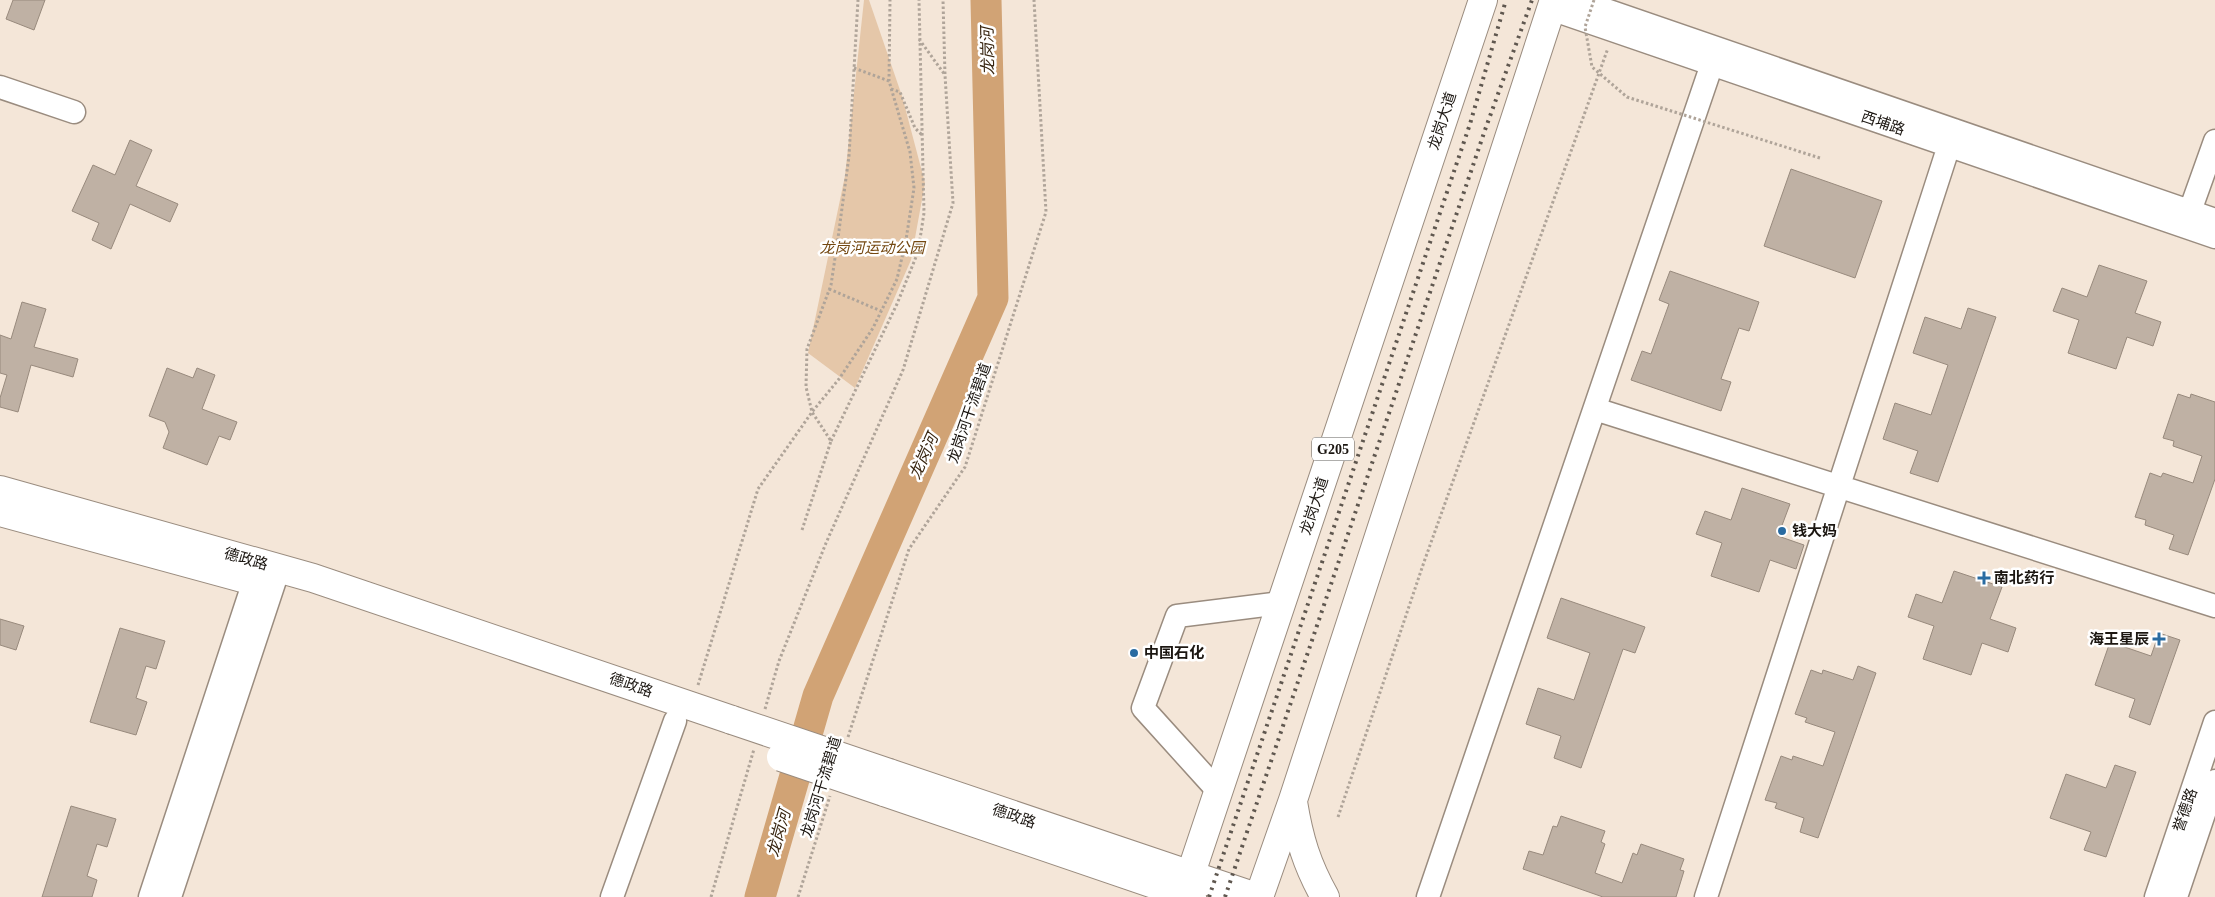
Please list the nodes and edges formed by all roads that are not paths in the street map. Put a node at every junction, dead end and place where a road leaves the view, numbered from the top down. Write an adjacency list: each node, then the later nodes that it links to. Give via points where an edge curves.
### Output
1 (1483, 0): 17 (main road, 龙岗大道 / G205)
2 (1577, 0): 7 (street, 西埔路)
3 (1553, 5): 4 (street, 西埔路); 23 (main road)
4 (1712, 64): 7 (street, 西埔路); 12 (street)
5 (0, 86): 6 (street)
6 (74, 112)
7 (1952, 138): 9 (street, 西埔路); 13 (street)
8 (2215, 141): 9 (street)
9 (2187, 218): 10 (street, 西埔路); 11 (street, 西埔路)
10 (2215, 220)
11 (2215, 237)
12 (1594, 409): 13 (street); 30 (street)
13 (1839, 487): 18 (street); 31 (street)
14 (0, 490): 16 (main road, 德政路)
15 (0, 512): 16 (main road, 德政路)
16 (267, 575): 19 (main road, 德政路, via 316,598); 25 (street); 26 (street)
17 (1281, 603): 22 (main road, 龙岗大道 / G205); 22 (street, via 1177,616 1142,708)
18 (2215, 606)
19 (683, 713): 24 (main road, 德政路, bridge, via 886,782); 27 (street)
20 (2215, 722): 32 (street, 誉德路)
21 (2215, 781): 33 (street, 誉德路)
22 (1218, 791): 24 (main road, 龙岗大道 / G205)
23 (1293, 800): 28 (main road); 29 (main road, via 1302,848)
24 (1187, 891): 28 (main road, 德政路)
25 (150, 897)
26 (170, 897)
27 (612, 897)
28 (1258, 897)
29 (1325, 897)
30 (1428, 897)
31 (1706, 897)
32 (2156, 897)
33 (2176, 897)

